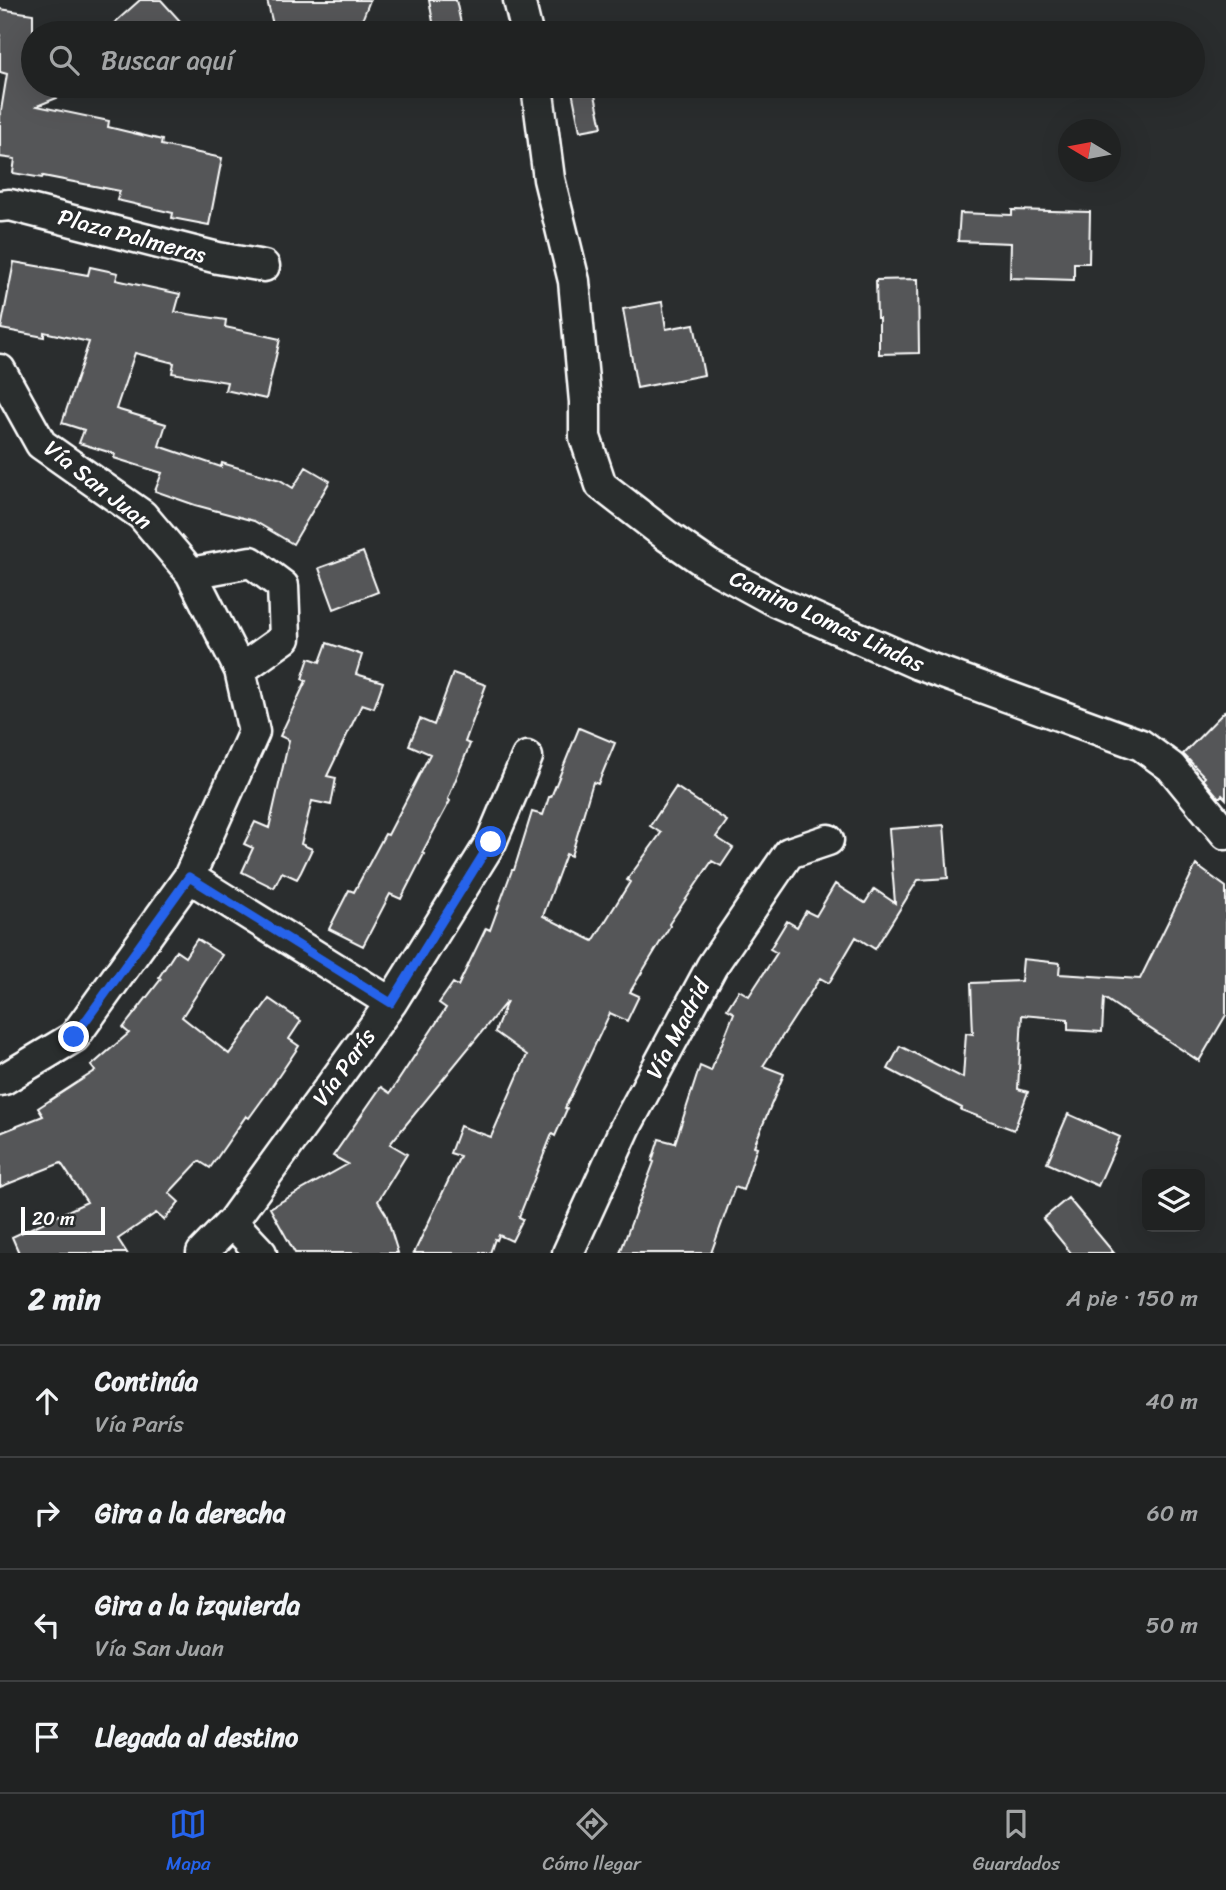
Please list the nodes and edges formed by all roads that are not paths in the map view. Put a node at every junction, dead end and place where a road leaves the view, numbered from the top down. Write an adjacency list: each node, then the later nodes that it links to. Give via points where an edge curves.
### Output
1 (519, 0): 2 (street)
2 (524, 21)
3 (539, 98): 10 (street, Camino Lomas Lindas, via 549,179 574,281 585,437 601,485 709,565 775,601 918,664 1141,745 1171,767)
4 (0, 206): 5 (street, Plaza Palmeras)
5 (264, 266)
6 (0, 370): 7 (street, Vía San Juan, via 41,444 142,515)
7 (191, 573): 8 (street, Vía San Juan); 8 (street, via 251,562 283,586 285,638)
8 (240, 670): 12 (street, Vía San Juan, via 254,732)
9 (527, 757): 13 (street, Vía París, via 491,842)
10 (1224, 829)
11 (828, 840): 18 (street, Vía Madrid, via 789,853 712,966 626,1126)
12 (189, 877): 13 (street); 14 (street, Vía San Juan, via 74,1037)
13 (391, 1003): 15 (street, Vía París)
14 (0, 1080)
15 (232, 1222): 16 (street, Vía París); 17 (street)
16 (202, 1253)
17 (261, 1253)
18 (568, 1253)

